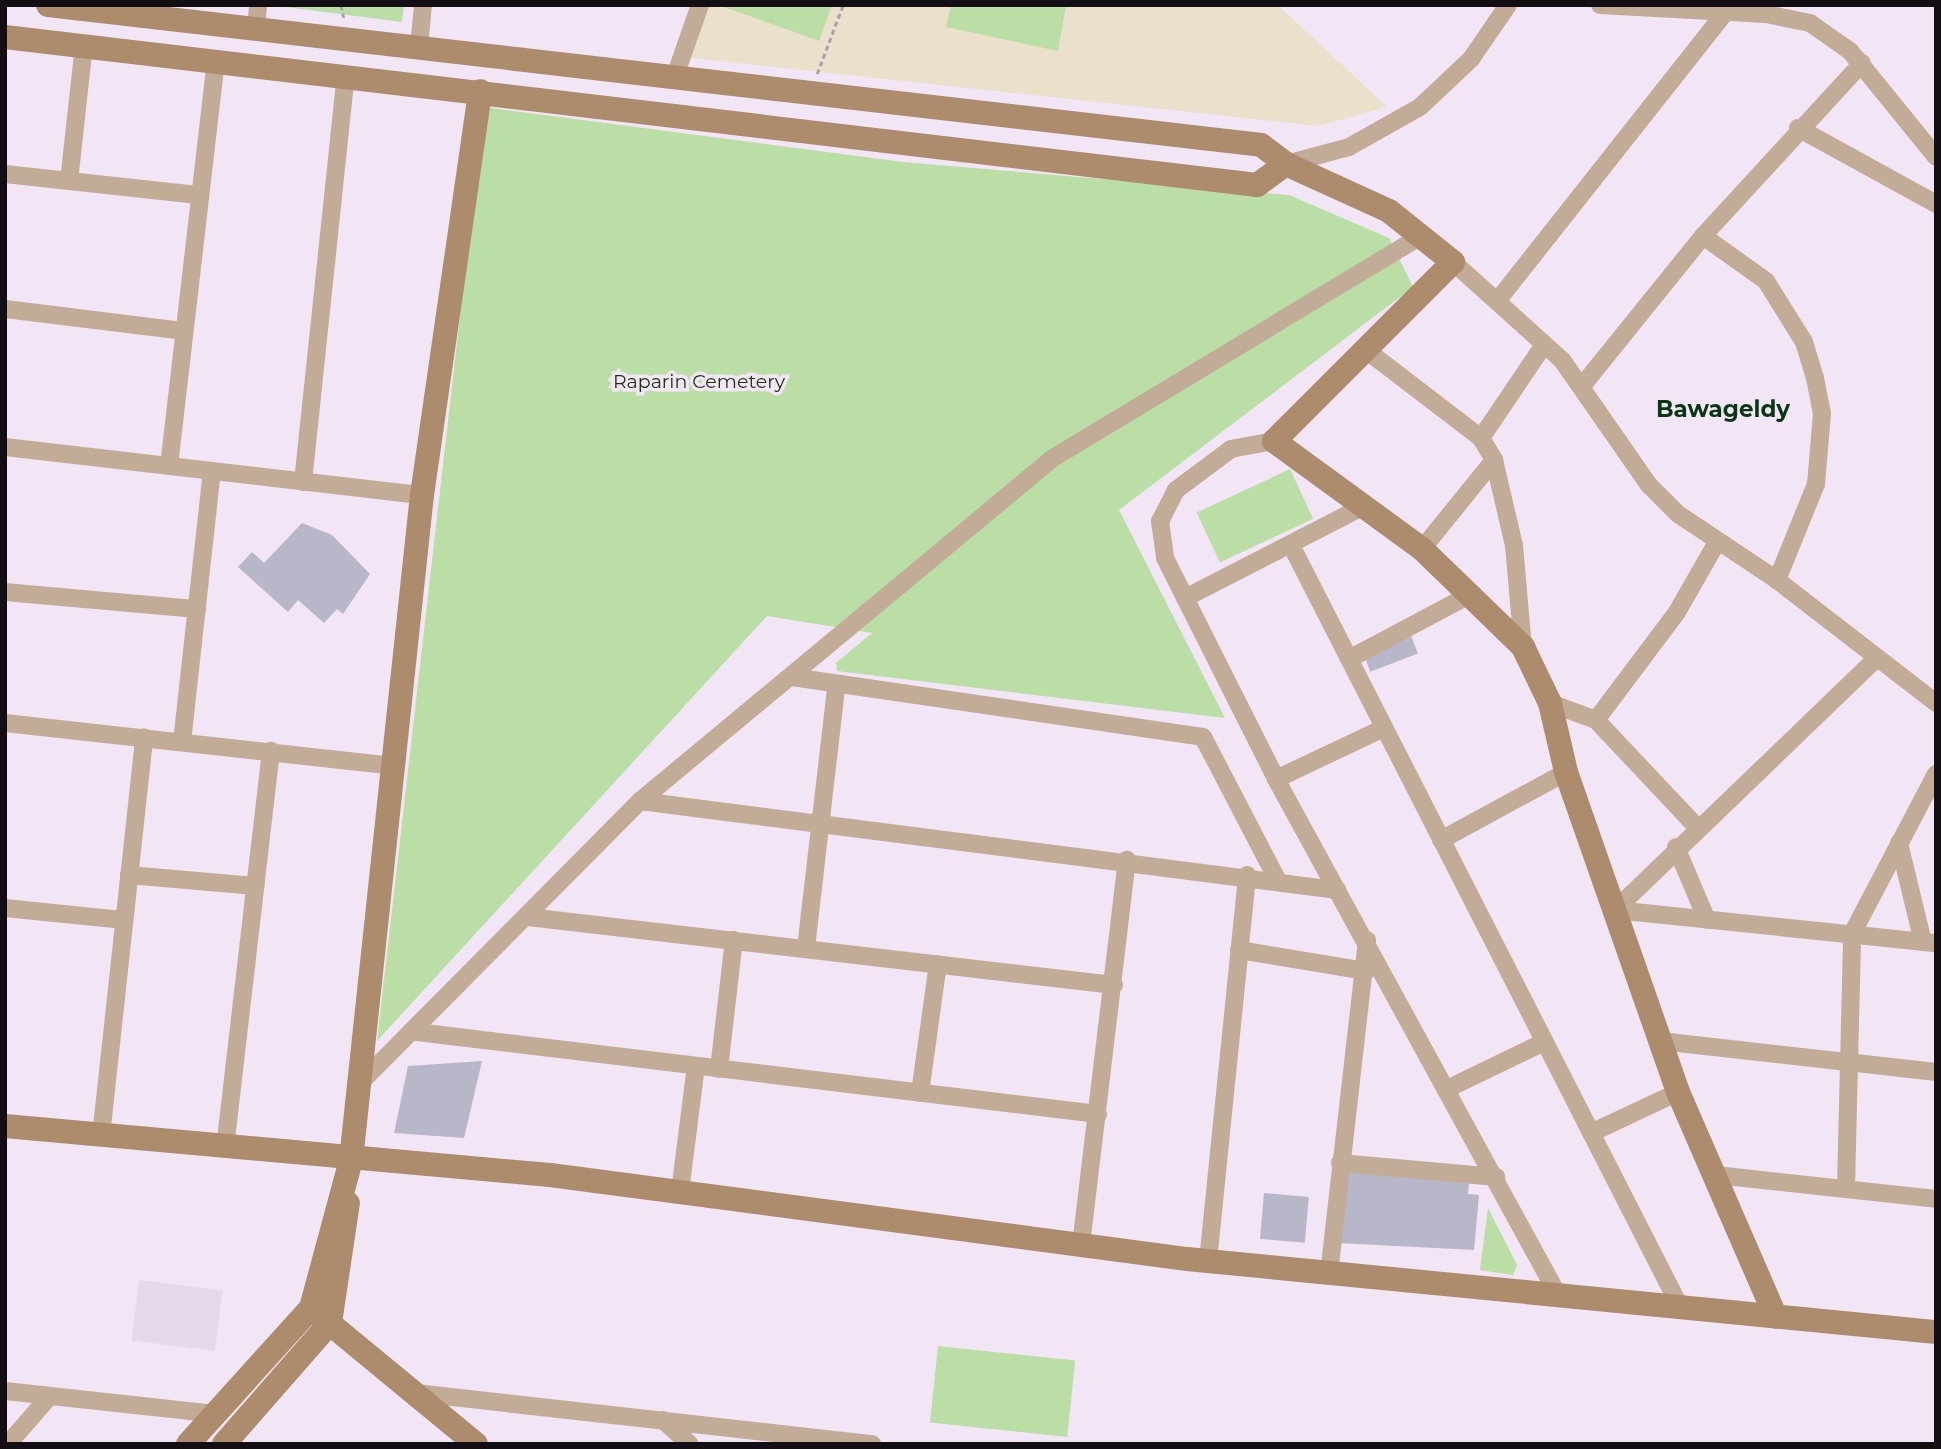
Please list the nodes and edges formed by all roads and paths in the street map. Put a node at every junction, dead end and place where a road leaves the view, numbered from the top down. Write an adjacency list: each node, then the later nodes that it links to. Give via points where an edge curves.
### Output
1 (48, 5): 8 (street)
2 (424, 5): 11 (street)
3 (699, 5): 16 (street)
4 (843, 5): 18 (path)
5 (1508, 5): 22 (street, via 1471,59 1420,107 1349,147)
6 (1600, 5): 7 (street)
7 (1724, 14): 13 (street, via 1766,14 1810,23); 30 (street)
8 (257, 17): 11 (street)
9 (5, 37): 10 (street)
10 (84, 46): 12 (street); 24 (street)
11 (419, 47): 14 (street)
12 (216, 61): 15 (street); 25 (street)
13 (1862, 64): 20 (street); 21 (street)
14 (605, 68): 16 (street); 19 (street)
15 (346, 76): 17 (street); 42 (street)
16 (675, 76): 18 (street)
17 (480, 91): 19 (street); 43 (street)
18 (810, 93): 22 (street, via 1261,145)
19 (603, 104): 22 (street, via 1256,185)
20 (1798, 128): 26 (street); 27 (street)
21 (1936, 157)
22 (1286, 164): 28 (street, via 1359,192)
23 (5, 174): 24 (street)
24 (69, 181): 25 (street)
25 (198, 195): 32 (street)
26 (1936, 204)
27 (1703, 236): 35 (street); 48 (street, via 1766,281 1804,342 1815,378 1822,413 1816,484)
28 (1419, 237): 29 (street); 56 (street, via 1053,458)
29 (1453, 262): 30 (street); 34 (street)
30 (1498, 300): 33 (street)
31 (5, 309): 32 (street)
32 (183, 331): 40 (street)
33 (1543, 346): 35 (street); 36 (street)
34 (1366, 350): 36 (street); 37 (street)
35 (1582, 386): 45 (street, via 1649,485)
36 (1481, 438): 39 (street)
37 (1274, 441): 44 (street); 51 (street, via 1231,450 1165,505 1160,540)
38 (5, 447): 40 (street)
39 (1494, 460): 47 (street); 53 (street, via 1514,545)
40 (169, 466): 41 (street)
41 (212, 471): 42 (street); 52 (street)
42 (303, 482): 43 (street)
43 (422, 495): 66 (street)
44 (1366, 506): 46 (street); 47 (street)
45 (1716, 544): 48 (street); 60 (street, via 1677,612)
46 (1291, 545): 51 (street); 55 (street)
47 (1422, 549): 50 (street)
48 (1777, 580): 54 (street)
49 (5, 592): 52 (street)
50 (1473, 593): 53 (street); 55 (street)
51 (1185, 598): 69 (street)
52 (197, 609): 64 (street)
53 (1523, 647): 59 (street)
54 (1877, 658): 58 (street); 72 (street)
55 (1349, 659): 62 (street)
56 (792, 677): 57 (street); 70 (street)
57 (836, 688): 71 (street); 79 (street, via 1203,737)
58 (1936, 703)
59 (1550, 704): 60 (street); 67 (street)
60 (1596, 720): 72 (street)
61 (5, 723): 63 (street)
62 (1384, 728): 69 (street); 73 (street)
63 (144, 737): 64 (street); 77 (street)
64 (182, 742): 65 (street)
65 (271, 751): 66 (street); 80 (street)
66 (396, 766): 103 (street)
67 (1566, 772): 73 (street); 83 (street)
68 (1936, 774): 74 (street)
69 (1276, 779): 81 (street)
70 (640, 800): 71 (street); 84 (street)
71 (817, 822): 76 (street); 91 (street)
72 (1696, 826): 75 (street)
73 (1441, 840): 98 (street)
74 (1899, 843): 87 (street); 90 (street)
75 (1676, 848): 83 (street); 86 (street)
76 (1127, 860): 78 (street); 95 (street)
77 (129, 875): 80 (street); 85 (street)
78 (1247, 876): 79 (street); 92 (street)
79 (1278, 881): 81 (street)
80 (256, 886): 111 (street)
81 (1337, 890): 89 (street)
82 (5, 908): 85 (street)
83 (1615, 910): 86 (street); 97 (street)
84 (528, 917): 88 (street); 96 (street)
85 (124, 920): 110 (street)
86 (1707, 920): 87 (street)
87 (1852, 934): 90 (street); 99 (street)
88 (734, 940): 91 (street); 101 (street)
89 (1367, 940): 94 (street); 104 (street)
90 (1929, 942)
91 (806, 948): 93 (street)
92 (1239, 950): 94 (street); 120 (street)
93 (938, 964): 95 (street); 106 (street)
94 (1366, 971): 113 (street)
95 (1114, 985): 107 (street)
96 (417, 1032): 100 (street); 103 (street)
97 (1660, 1041): 99 (street); 105 (street)
98 (1544, 1042): 104 (street); 109 (street)
99 (1849, 1064): 102 (street); 116 (street)
100 (696, 1066): 101 (street); 117 (street)
101 (719, 1069): 106 (street)
102 (1936, 1072)
103 (362, 1080): 112 (street)
104 (1449, 1088): 115 (street)
105 (1678, 1092): 109 (street); 114 (street)
106 (920, 1093): 107 (street)
107 (1098, 1115): 119 (street)
108 (5, 1126): 110 (street)
109 (1591, 1133): 123 (street)
110 (101, 1136): 111 (street)
111 (225, 1148): 112 (street)
112 (351, 1160): 117 (street); 124 (street)
113 (1340, 1163): 115 (street); 121 (street)
114 (1716, 1175): 116 (street); 125 (street)
115 (1496, 1177): 122 (street)
116 (1846, 1187): 118 (street)
117 (680, 1192): 119 (street)
118 (1936, 1199)
119 (1081, 1245): 120 (street)
120 (1208, 1261): 121 (street)
121 (1329, 1274): 122 (street)
122 (1558, 1295): 123 (street)
123 (1679, 1305): 125 (street)
124 (320, 1316): 128 (street); 130 (street); 134 (street)
125 (1776, 1317): 126 (street)
126 (1936, 1332)
127 (5, 1391): 129 (street)
128 (416, 1393): 131 (street); 135 (street)
129 (49, 1397): 130 (street); 132 (street)
130 (216, 1414): 133 (street)
131 (663, 1420): 136 (street); 137 (street)
132 (8, 1444)
133 (188, 1444)
134 (224, 1444)
135 (476, 1444)
136 (690, 1444)
137 (872, 1444)

